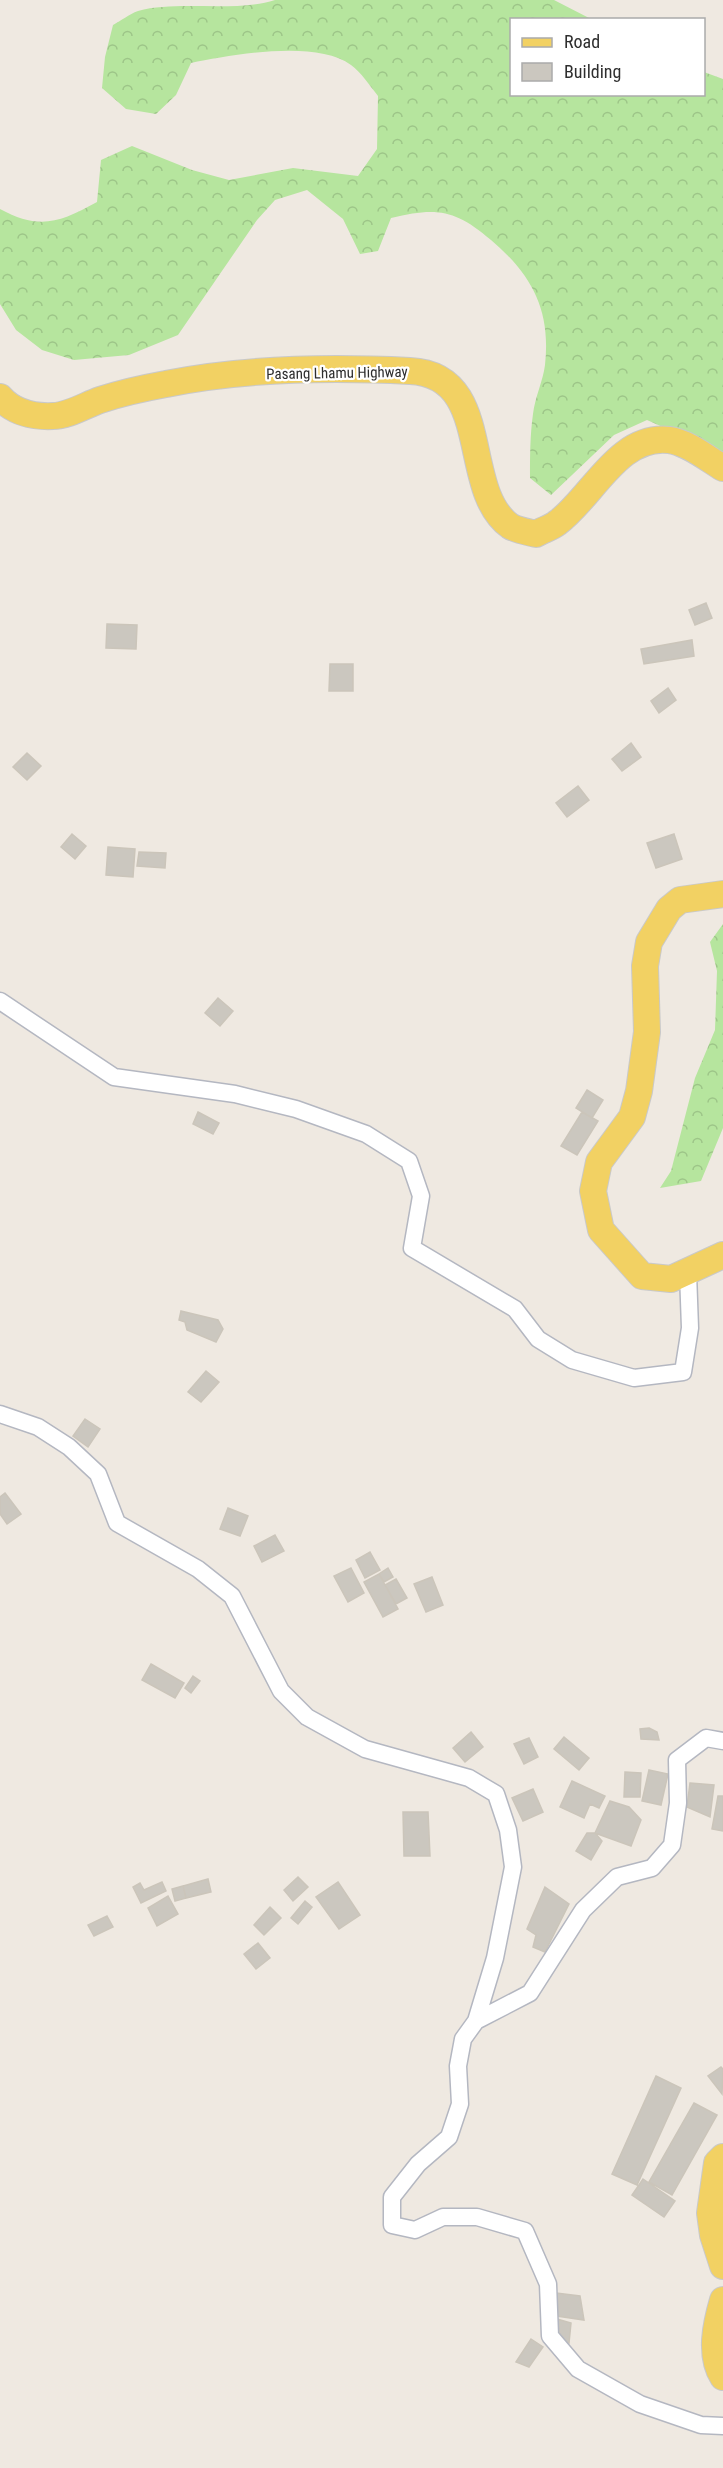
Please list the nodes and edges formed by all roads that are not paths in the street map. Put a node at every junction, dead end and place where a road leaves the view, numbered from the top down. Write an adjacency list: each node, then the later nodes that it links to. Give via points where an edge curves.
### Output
1 (0, 397): 2 (main road, Pasang Lhamu Highway, via 9,407 55,417 102,399 196,378 305,371 430,374 453,387 479,455 488,500 510,526 536,534 557,523 631,448 671,440)
2 (723, 468)
3 (723, 894): 6 (main road, via 680,900 669,909 650,942 645,966 647,1032 639,1091 632,1117 599,1162 593,1191 601,1230 642,1276 671,1279)
4 (0, 1001): 6 (street, via 114,1077 235,1094 296,1109 366,1134 409,1161 421,1196 412,1248 515,1309 538,1339 572,1360 634,1378 683,1372 690,1328)
5 (723, 1255): 6 (main road)
6 (688, 1273)
7 (0, 1414): 9 (street, via 38,1427 69,1448 98,1474 117,1522 198,1569 232,1596 281,1691 307,1717 365,1749 469,1778 496,1794 508,1830 513,1867 495,1958)
8 (723, 1741): 9 (street, via 706,1738 677,1760 678,1803 672,1845 652,1868 617,1877 583,1910 530,1993)
9 (476, 2021): 14 (street, via 463,2039 458,2066 460,2104 449,2137 418,2164 392,2198 392,2225 415,2230 444,2217 477,2217 525,2231 548,2284 550,2336 578,2369 640,2404 701,2425)
10 (723, 2157): 11 (main road, via 717,2163 710,2213)
11 (723, 2266)
12 (723, 2300): 13 (main road, via 715,2360)
13 (723, 2377)
14 (723, 2426)

